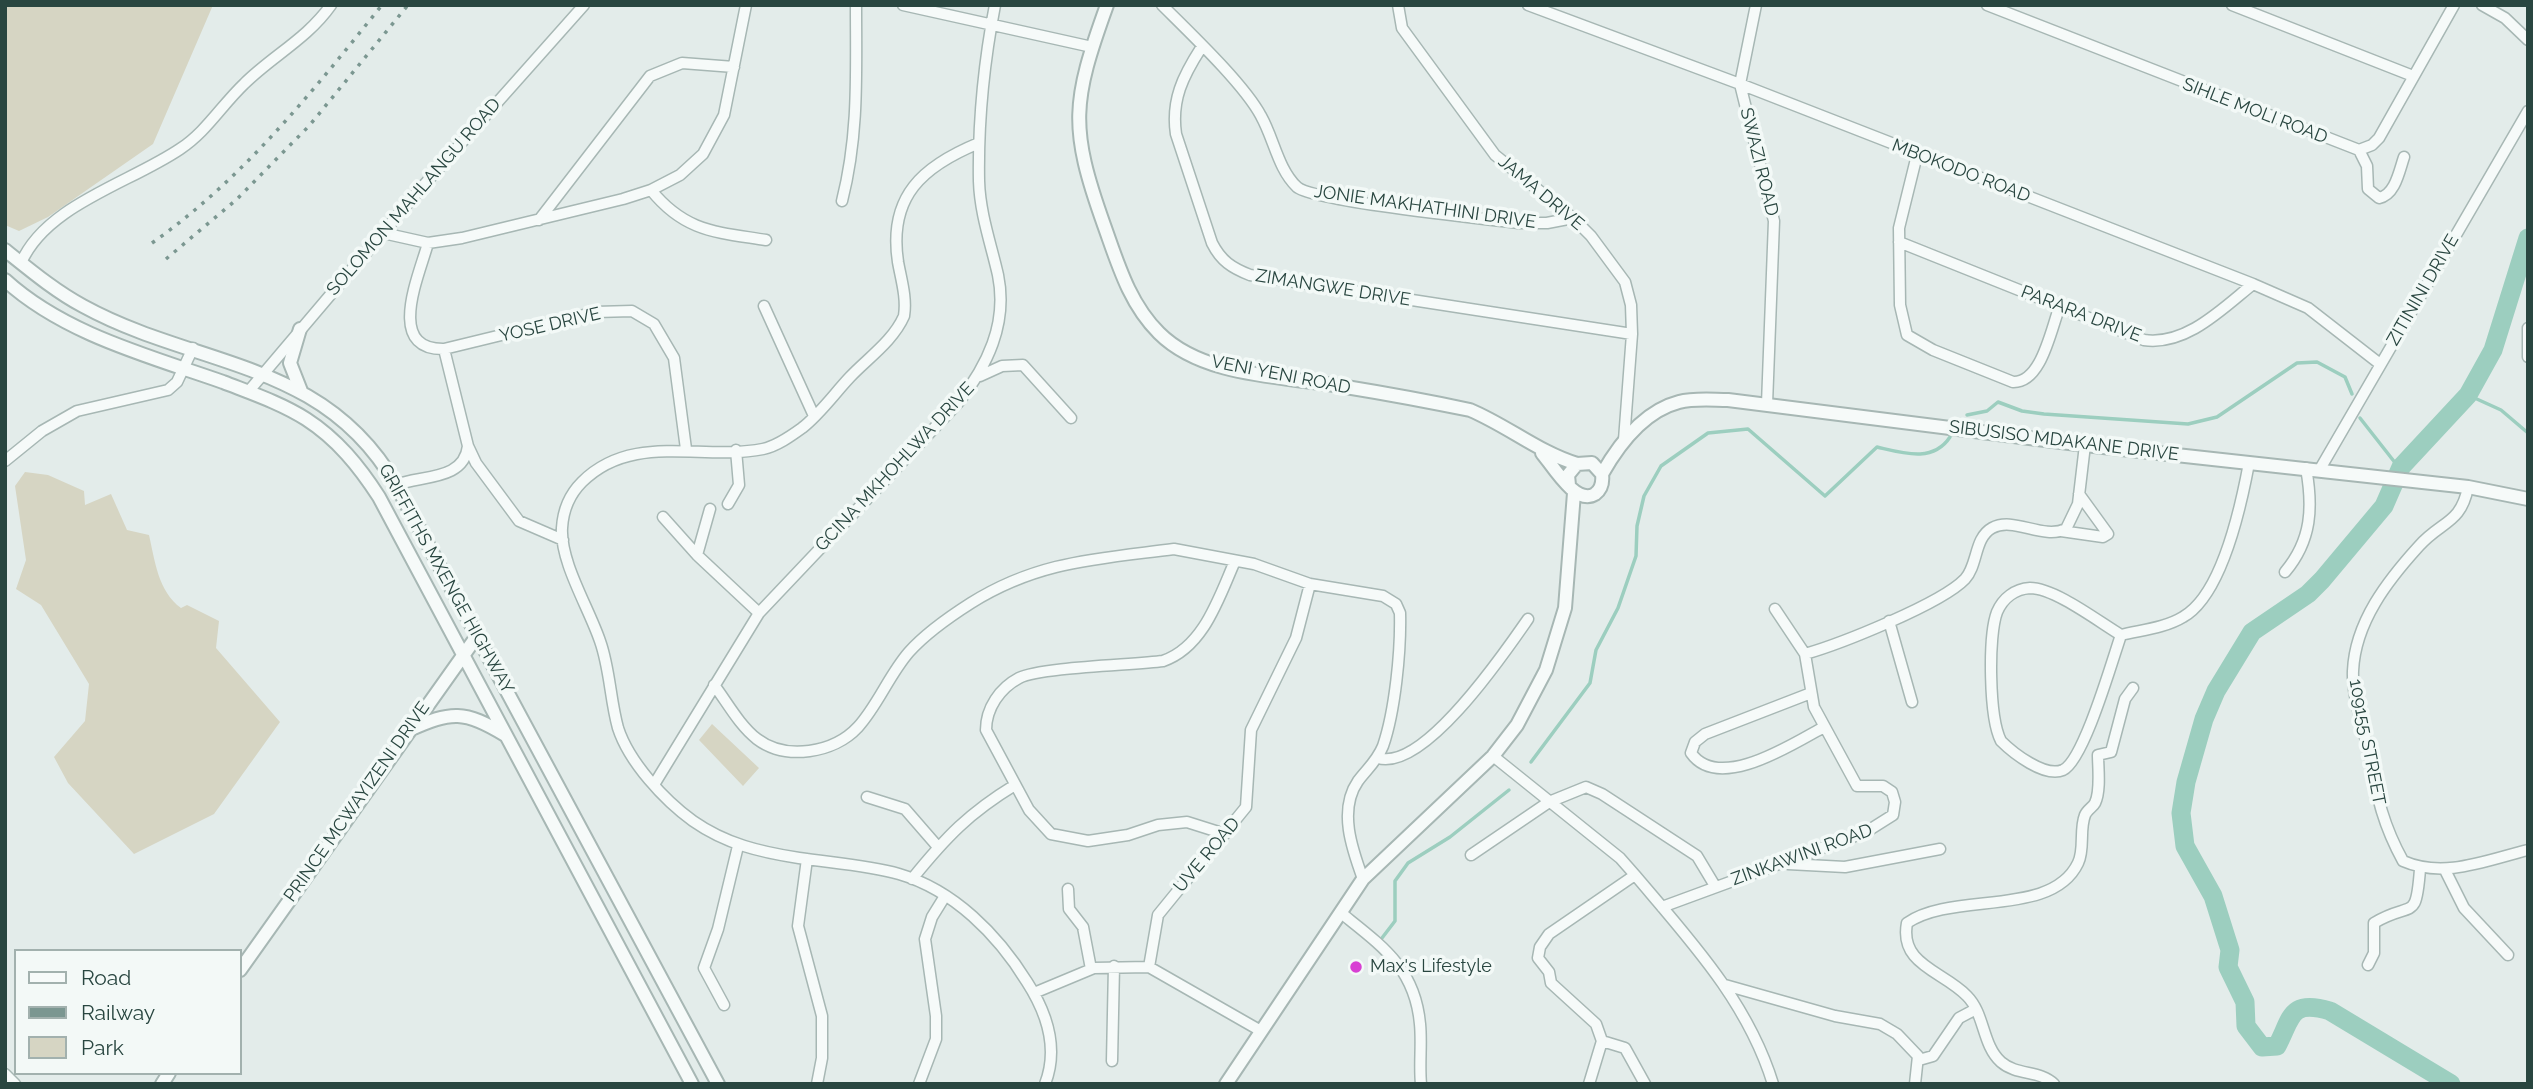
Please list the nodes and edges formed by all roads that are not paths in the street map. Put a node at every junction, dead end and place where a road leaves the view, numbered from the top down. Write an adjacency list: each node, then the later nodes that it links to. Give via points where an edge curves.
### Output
1 (331, 5): 37 (street, via 295,45 243,85 196,138 47,228 33,239)
2 (584, 5): 32 (street, SOLOMON MAHLANGU ROAD)
3 (746, 5): 20 (street)
4 (856, 5): 29 (street, via 854,156)
5 (903, 5): 16 (street)
6 (995, 5): 16 (street, GCINA MKHOHLWA DRIVE)
7 (1107, 5): 18 (street, VENI YENI ROAD)
8 (1162, 5): 19 (street, JONIE MAKHATHINI DRIVE)
9 (1398, 5): 30 (street, JAMA DRIVE, via 1402,28 1495,155)
10 (1528, 5): 22 (street, MBOKODO ROAD)
11 (1756, 5): 22 (street, SWAZI ROAD)
12 (1987, 5): 25 (street, SIHLE MOLI ROAD)
13 (2232, 5): 21 (street)
14 (2454, 5): 21 (street)
15 (2482, 5): 17 (street, via 2505,18)
16 (992, 23): 18 (street); 24 (street, GCINA MKHOHLWA DRIVE)
17 (2528, 40)
18 (1092, 47): 62 (street, VENI YENI ROAD, via 1080,93 1079,145 1128,290 1161,335 1205,361 1232,369 1470,410)
19 (1201, 48): 30 (street, JONIE MAKHATHINI DRIVE, via 1245,92 1287,173 1302,191 1518,223); 44 (street, ZIMANGWE DRIVE, via 1178,92 1176,134 1212,243 1218,256 1234,269 1373,296)
20 (734, 67): 28 (street, via 724,115 703,154 680,175); 31 (street, via 682,63 650,76)
21 (2413, 76): 25 (street, via 2379,138)
22 (1740, 84): 26 (street, MBOKODO ROAD); 54 (street, SWAZI ROAD, via 1774,221)
23 (2528, 111): 48 (street, ZITININI DRIVE)
24 (979, 143): 51 (street, GCINA MKHOHLWA DRIVE, via 982,207 1000,296 993,348); 55 (street, via 943,160 907,195 896,224 904,316 887,341)
25 (2359, 150): 27 (street, via 2367,166 2368,189 2379,198 2388,196)
26 (1917, 155): 34 (street, via 1901,211); 39 (street, MBOKODO ROAD)
27 (2404, 157)
28 (652, 190): 31 (street); 33 (street, via 682,221 705,230)
29 (842, 201)
30 (1573, 218): 44 (street, JAMA DRIVE, via 1625,282)
31 (538, 220): 35 (street)
32 (383, 233): 35 (street); 43 (street, SOLOMON MAHLANGU ROAD)
33 (766, 240)
34 (1899, 242): 41 (street, PARARA DRIVE); 41 (street, via 1900,305 1907,335 2012,382 2026,380 2037,366)
35 (428, 243): 46 (street, via 410,305 410,331 424,346)
36 (5, 250): 37 (street, GRIFFITHS MXENGE HIGHWAY)
37 (21, 263): 45 (street, GRIFFITHS MXENGE HIGHWAY, via 84,307)
38 (5, 280): 49 (street, GRIFFITHS MXENGE HIGHWAY, via 85,331)
39 (2253, 284): 41 (street, PARARA DRIVE, via 2189,332 2166,341 2144,340); 48 (street, MBOKODO ROAD, via 2308,308)
40 (764, 306): 55 (street)
41 (2060, 306)
42 (2528, 328): 47 (street)
43 (300, 330): 50 (street, SOLOMON MAHLANGU ROAD); 52 (street, via 290,363)
44 (1632, 334): 57 (street, JAMA DRIVE)
45 (193, 348): 49 (street); 50 (street, GRIFFITHS MXENGE HIGHWAY)
46 (444, 349): 59 (street); 60 (street, YOSE DRIVE, via 596,313 632,311 654,324 674,358)
47 (2528, 357)
48 (2380, 364): 68 (street, ZITININI DRIVE)
49 (185, 369): 53 (street, GRIFFITHS MXENGE HIGHWAY); 63 (street, via 162,393 77,411 42,431)
50 (262, 373): 52 (street, GRIFFITHS MXENGE HIGHWAY); 53 (street, SOLOMON MAHLANGU ROAD)
51 (980, 376): 56 (street, via 1002,366 1023,365); 87 (street, GCINA MKHOHLWA DRIVE)
52 (300, 391): 70 (street, GRIFFITHS MXENGE HIGHWAY, via 364,438)
53 (248, 392): 92 (street, GRIFFITHS MXENGE HIGHWAY, via 304,418 334,440 361,469)
54 (1767, 404): 57 (street, SIBUSISO MDAKANE DRIVE, via 1679,402 1644,421); 58 (street, SIBUSISO MDAKANE DRIVE)
55 (814, 416): 61 (street, via 764,449)
56 (1071, 418)
57 (1620, 444): 64 (street, SIBUSISO MDAKANE DRIVE); 69 (street, SIBUSISO MDAKANE DRIVE)
58 (2085, 445): 65 (street, SIBUSISO MDAKANE DRIVE); 73 (street)
59 (468, 446): 70 (street, via 465,460 449,472); 80 (street, via 519,521)
60 (687, 450): 61 (street); 80 (street, via 614,458 590,474 565,508)
61 (736, 450): 76 (street, via 739,485)
62 (1539, 450): 66 (street, VENI YENI ROAD); 72 (street, VENI YENI ROAD)
63 (5, 461)
64 (1592, 463): 66 (street, VENI YENI ROAD); 69 (street)
65 (2249, 463): 67 (street, SIBUSISO MDAKANE DRIVE); 90 (street, via 2242,502 2214,580 2200,604 2172,623)
66 (1577, 464): 72 (street, via 1568,475)
67 (2306, 468): 68 (street, SIBUSISO MDAKANE DRIVE); 84 (street, via 2311,505 2308,533)
68 (2320, 469): 71 (street, SIBUSISO MDAKANE DRIVE)
69 (1602, 474): 74 (street, via 1600,488)
70 (396, 485): 91 (street, GRIFFITHS MXENGE HIGHWAY)
71 (2468, 487): 75 (street, SIBUSISO MDAKANE DRIVE); 115 (street, 109155 STREET, via 2465,506 2420,544 2368,612 2353,671 2378,807 2403,861)
72 (1572, 489): 74 (street); 81 (street)
73 (2079, 494): 79 (street, via 2072,521); 79 (street, via 2108,534)
74 (1588, 496): 81 (street, via 1577,518)
75 (2528, 499)
76 (728, 504)
77 (710, 509): 82 (street)
78 (663, 517): 82 (street)
79 (2061, 531): 89 (street, via 2007,525 1990,529 1983,536 1972,570 1961,583)
80 (563, 540): 103 (street, via 607,661 619,731)
81 (1572, 548): 101 (street, via 1565,608 1546,670 1517,725)
82 (697, 555): 87 (street)
83 (1235, 561): 85 (street); 94 (street, via 1174,549 1024,574 926,635 908,653 858,727 831,747 799,752 766,745 745,727); 104 (street, via 1201,631 1170,659 1038,673 1003,689 990,709 986,730)
84 (2285, 572)
85 (1310, 584): 102 (street, via 1383,596 1398,609 1390,716); 107 (street, UVE ROAD, via 1296,638 1251,730 1245,807)
86 (1775, 609): 93 (street, ZINKAWINI ROAD)
87 (759, 613): 94 (street, GCINA MKHOHLWA DRIVE)
88 (1528, 619): 102 (street, via 1461,709 1409,752 1391,760)
89 (1889, 621): 93 (street); 97 (street)
90 (2121, 635): 90 (street, via 2081,749 2068,766 2057,771 2044,769 2001,741 1993,644 2003,601 2016,591 2039,589)
91 (477, 636): 92 (street, PRINCE MCWAYIZENI DRIVE); 142 (street, GRIFFITHS MXENGE HIGHWAY)
92 (462, 654): 99 (street, PRINCE MCWAYIZENI DRIVE); 100 (street, GRIFFITHS MXENGE HIGHWAY)
93 (1805, 654): 96 (street, ZINKAWINI ROAD)
94 (714, 685): 103 (street, GCINA MKHOHLWA DRIVE)
95 (2133, 688): 134 (street, via 2125,699 2111,752 2098,754 2096,802 2085,814 2080,861 2068,878 2056,889 2037,895 1920,914 1907,923 1911,953 1966,994)
96 (1811, 693): 98 (street, ZINKAWINI ROAD); 98 (street, via 1705,734 1691,753 1697,760 1721,767 1744,766)
97 (1912, 702)
98 (1824, 727): 114 (street, ZINKAWINI ROAD, via 1853,782 1884,786 1892,792 1895,808 1880,825)
99 (408, 730): 100 (street, via 437,717 461,714); 128 (street, PRINCE MCWAYIZENI DRIVE)
100 (506, 735): 141 (street, GRIFFITHS MXENGE HIGHWAY)
101 (1493, 756): 106 (street); 119 (street)
102 (1378, 758): 119 (street, via 1358,781 1348,806 1354,855)
103 (655, 783): 108 (street, via 692,820)
104 (1015, 785): 107 (street, via 1039,824 1051,834 1071,840 1106,839 1186,822); 109 (street, via 976,809)
105 (867, 797): 109 (street, via 905,809)
106 (1549, 802): 112 (street); 117 (street); 120 (street, via 1582,787 1598,792 1698,856)
107 (1225, 834): 129 (street, UVE ROAD, via 1158,915)
108 (738, 846): 113 (street); 133 (street, via 704,968)
109 (938, 847): 118 (street)
110 (1940, 849): 114 (street, via 1845,867)
111 (2528, 850): 116 (street)
112 (1471, 855)
113 (807, 859): 118 (street); 143 (street, via 798,926 822,1016)
114 (1784, 863): 120 (street, ZINKAWINI ROAD)
115 (2420, 869): 116 (street); 126 (street, via 2418,900 2412,909 2374,923 2374,953)
116 (2445, 870): 125 (street, via 2464,908)
117 (1635, 875): 123 (street); 136 (street, via 1549,934 1538,953 1550,983 1596,1024)
118 (912, 879): 122 (street)
119 (1363, 879): 124 (street)
120 (1715, 886): 123 (street, ZINKAWINI ROAD)
121 (1068, 889): 130 (street, via 1069,909 1083,927)
122 (945, 896): 132 (street, via 1003,944); 144 (street, via 925,939 936,1039)
123 (1662, 907): 131 (street)
124 (1341, 913): 135 (street); 147 (street, via 1389,953 1413,986 1420,1027)
125 (2508, 955)
126 (2368, 965)
127 (1114, 966): 129 (street); 130 (street); 138 (street)
128 (242, 967)
129 (1149, 967): 135 (street)
130 (1091, 969): 132 (street)
131 (1725, 985): 137 (street, via 1880,1024 1907,1042); 150 (street, via 1755,1032)
132 (1034, 993): 145 (street, via 1051,1042 1052,1061)
133 (724, 1005)
134 (1976, 1009): 137 (street, via 1959,1018 1933,1056); 152 (street, via 2002,1063 2020,1072 2043,1075)
135 (1261, 1031): 146 (street)
136 (1602, 1041): 148 (street); 149 (street, via 1625,1048)
137 (1919, 1060): 151 (street)
138 (1112, 1061)
139 (5, 1074): 140 (street)
140 (15, 1084)
141 (692, 1084)
142 (718, 1084)
143 (817, 1084)
144 (919, 1084)
145 (1045, 1084)
146 (1226, 1084)
147 (1421, 1084)
148 (1589, 1084)
149 (1645, 1084)
150 (1773, 1084)
151 (1915, 1084)
152 (2054, 1084)

